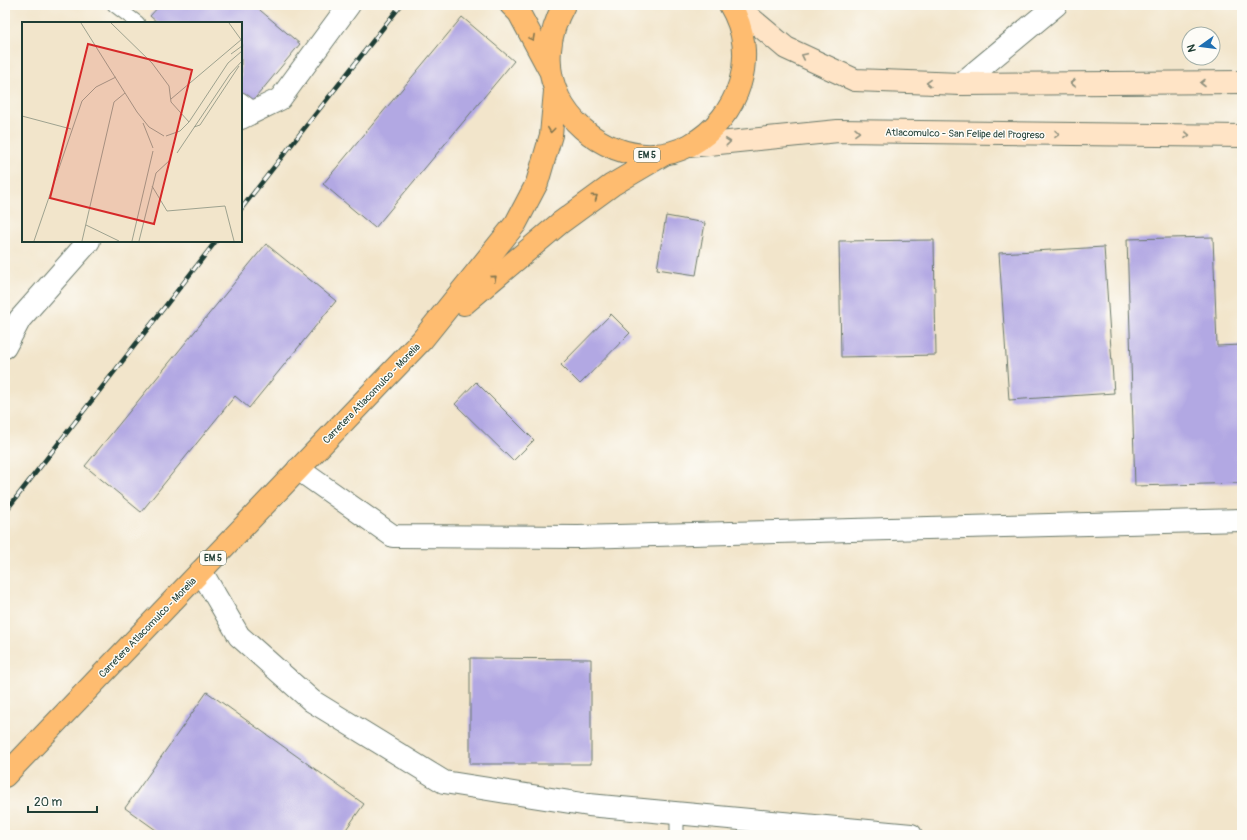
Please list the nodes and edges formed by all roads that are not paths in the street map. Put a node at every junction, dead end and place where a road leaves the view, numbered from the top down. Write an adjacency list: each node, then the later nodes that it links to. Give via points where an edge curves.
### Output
1 (114, 5): 8 (lane)
2 (349, 5): 12 (street, via 280,99)
3 (511, 5): 9 (main road, EM 5, one-way to 9, via 519,13)
4 (564, 5): 9 (main road, EM 5, via 556,18 550,42)
5 (730, 5): 14 (main road, EM 5, via 742,33 745,52 740,89 734,103 715,128)
6 (735, 5): 11 (main road, one-way to 6, via 855,80 786,48)
7 (1056, 5): 11 (street)
8 (137, 22)
9 (553, 82): 15 (main road, EM 5, via 566,112 582,130 605,145 628,153); 17 (main road, Carretera Atlacomulco - Morelia / EM 5, one-way to 17, via 551,135 537,183 516,223)
10 (1242, 82): 11 (main road, one-way to 11)
11 (961, 84)
12 (246, 109)
13 (1242, 136): 14 (main road, Atlacomulco - San Felipe del Progreso, one-way to 13, via 838,132)
14 (689, 146): 15 (main road, EM 5)
15 (666, 153): 17 (main road, Carretera Atlacomulco - Morelia / EM 5, one-way to 15, via 560,223 612,185)
16 (88, 242): 18 (street, via 20,320)
17 (422, 340): 19 (main road, Carretera Atlacomulco - Morelia / EM 5)
18 (5, 347)
19 (298, 470): 20 (street, via 393,536 578,537); 21 (main road, Carretera Atlacomulco - Morelia / EM 5)
20 (1242, 520)
21 (201, 571): 22 (main road, Carretera Atlacomulco - Morelia / EM 5); 23 (street, via 239,636 312,701 444,782 589,805)
22 (5, 776)
23 (677, 813): 24 (lane); 25 (street)
24 (677, 835)
25 (911, 835)

